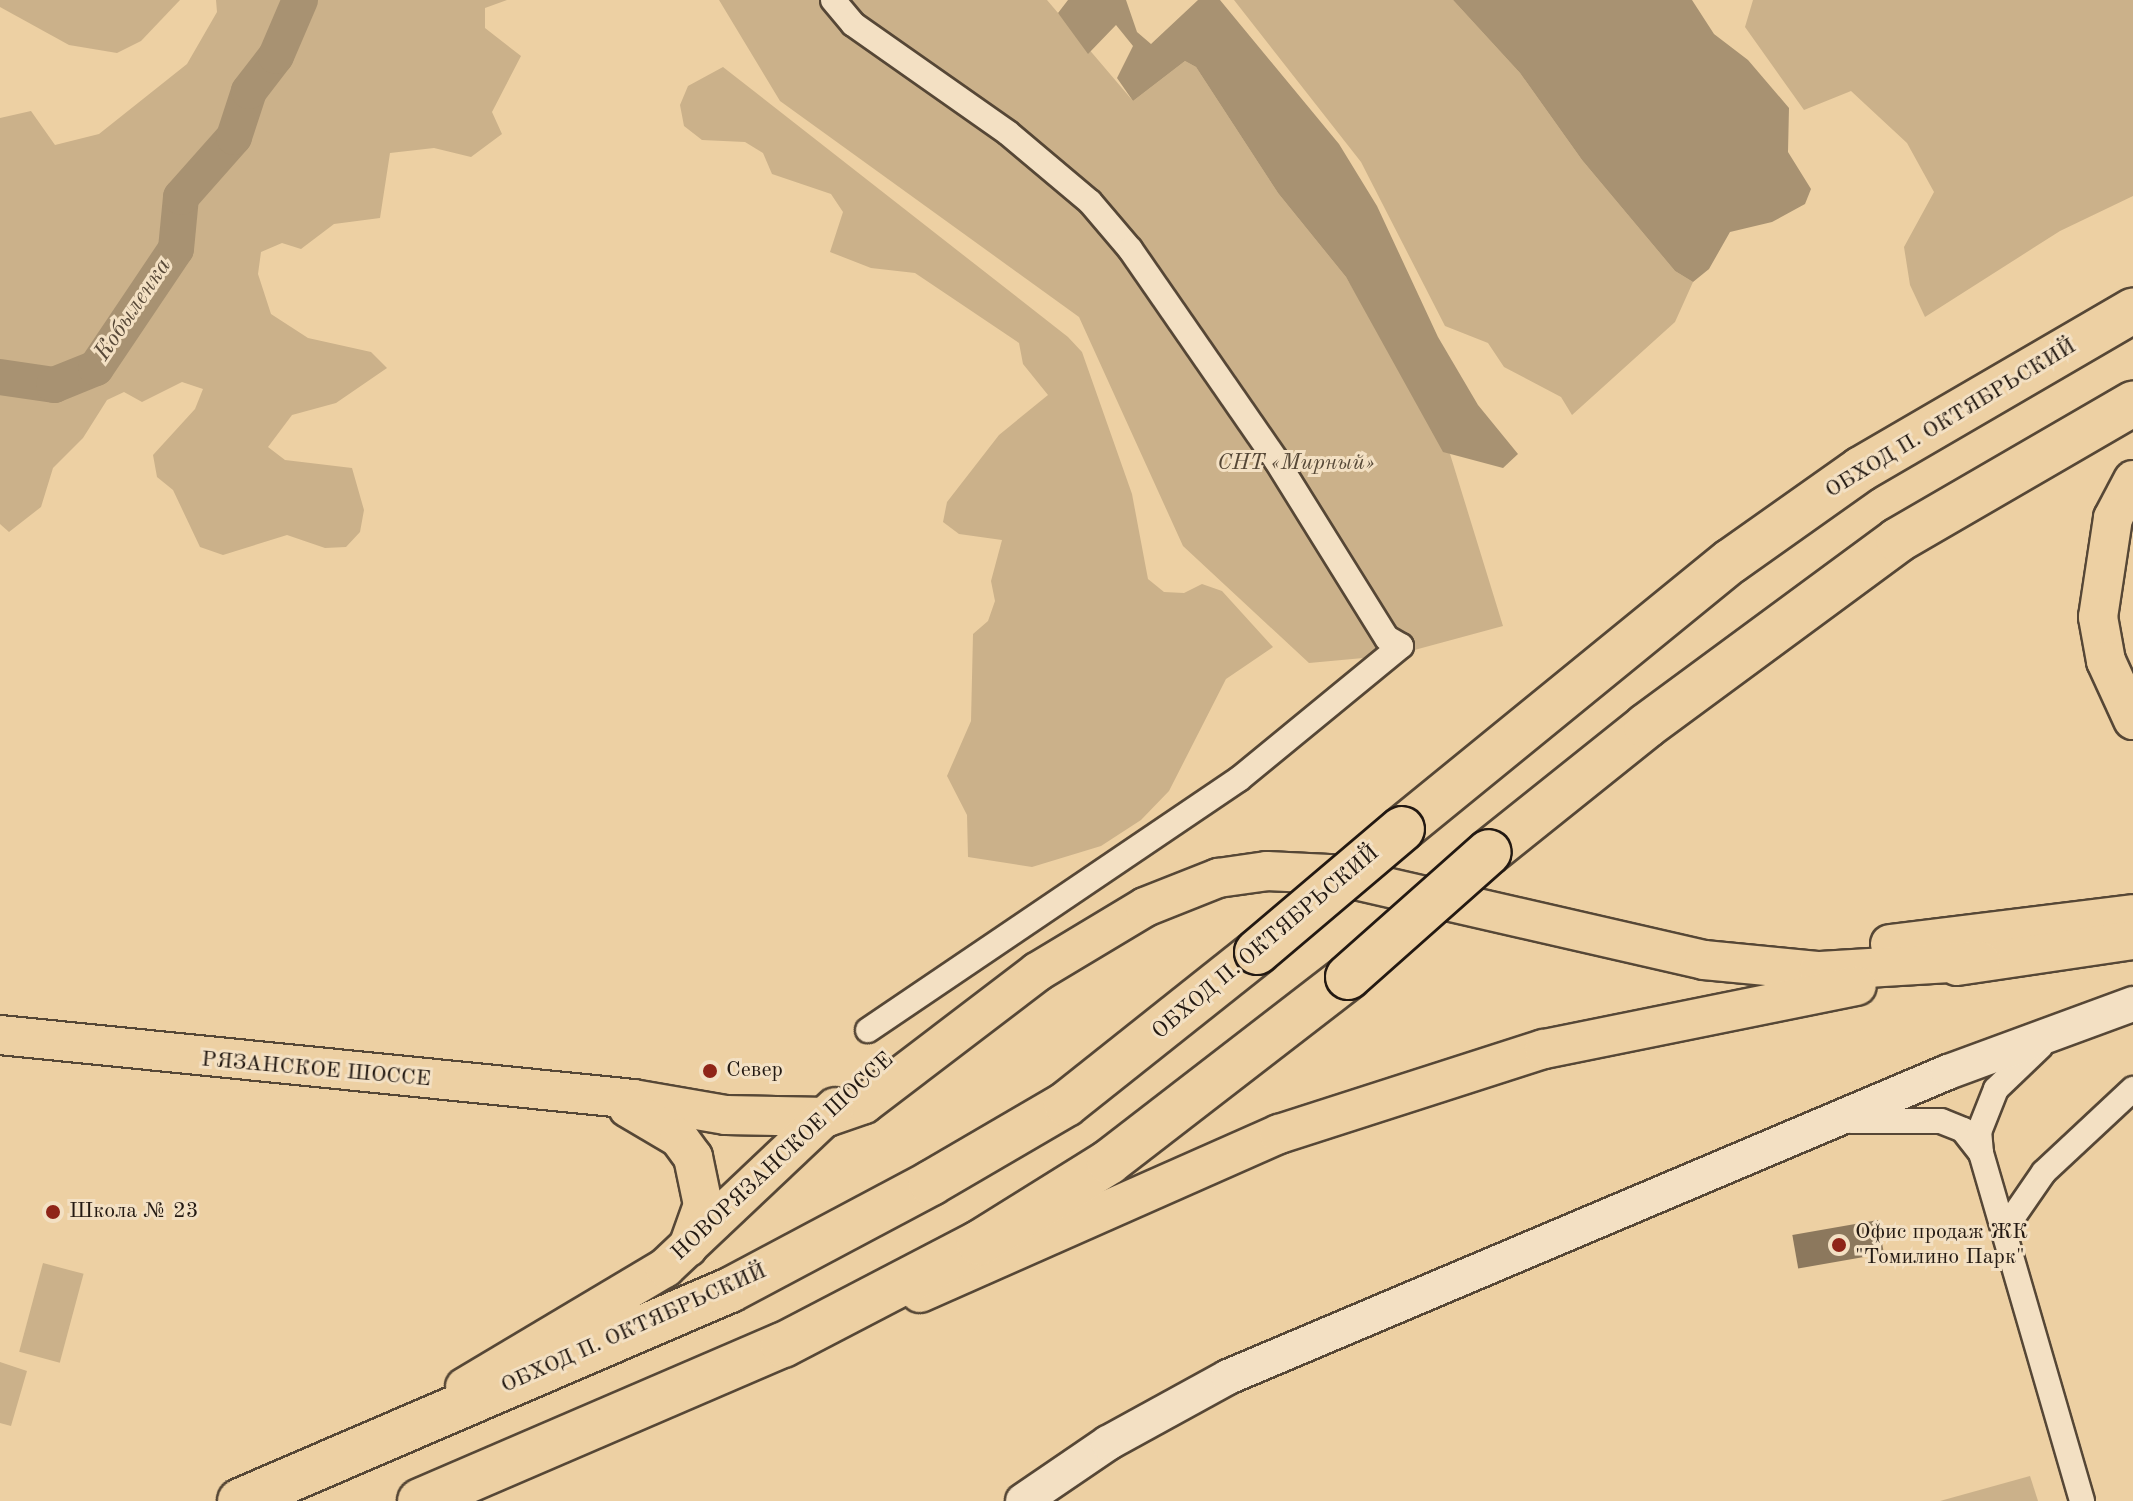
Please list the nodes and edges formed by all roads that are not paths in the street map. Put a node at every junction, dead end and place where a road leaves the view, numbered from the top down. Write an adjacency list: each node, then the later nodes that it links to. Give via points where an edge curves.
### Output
1 (833, 0): 10 (street, via 853,24 1008,133 1090,202 1130,249 1276,460 1387,638 1401,646 1239,779)
2 (2133, 311): 22 (highway, ОБХОД П. ОКТЯБРЬСКИЙ, bridge, via 1861,469 1731,561 1066,1104 730,1290)
3 (2133, 404): 21 (highway, bridge, via 1898,540 1779,626 1646,726 1489,852 1348,977 1109,1162 979,1243)
4 (2133, 480): 5 (main road, via 2113,518 2098,617 2106,661)
5 (2133, 720)
6 (2128, 932): 7 (main road); 12 (main road, НОВОРЯЗАНСКОЕ ШОССЕ, via 1875,946 1749,944 1646,928 1333,851 1272,848 1216,856 1131,889 1024,955)
7 (1981, 961): 16 (main road, via 1819,971 1704,960 1329,874 1267,871 1218,878 1145,907 1037,972 864,1104); 21 (main road, via 1544,1049 1293,1129 930,1290)
8 (2133, 1004): 9 (main road)
9 (2080, 1024): 17 (main road); 18 (street, via 2022,1057 1996,1089 1979,1132)
10 (868, 1030)
11 (0, 1035): 14 (main road, РЯЗАНСКОЕ ШОССЕ)
12 (861, 1077): 15 (main road, РЯЗАНСКОЕ ШОССЕ, via 790,1092); 16 (main road, НОВОРЯЗАНСКОЕ ШОССЕ)
13 (2133, 1089): 19 (street, via 2044,1172)
14 (571, 1094): 15 (main road, РЯЗАНСКОЕ ШОССЕ); 20 (main road, via 625,1107 679,1138 701,1179 703,1205)
15 (633, 1099): 16 (main road, РЯЗАНСКОЕ ШОССЕ, via 726,1115)
16 (827, 1117): 20 (main road, НОВОРЯЗАНСКОЕ ШОССЕ)
17 (1825, 1124): 18 (street, via 1911,1117 1941,1121 1963,1130); 25 (main road, via 1228,1377 1108,1443)
18 (1981, 1153): 19 (street)
19 (2004, 1230): 26 (street)
20 (688, 1247): 22 (main road, НОВОРЯЗАНСКОЕ ШОССЕ, via 633,1289)
21 (783, 1345): 24 (highway)
22 (329, 1459): 23 (highway, НОВОРЯЗАНСКОЕ ШОССЕ)
23 (240, 1501)
24 (420, 1501)
25 (1023, 1501)
26 (2082, 1501)

